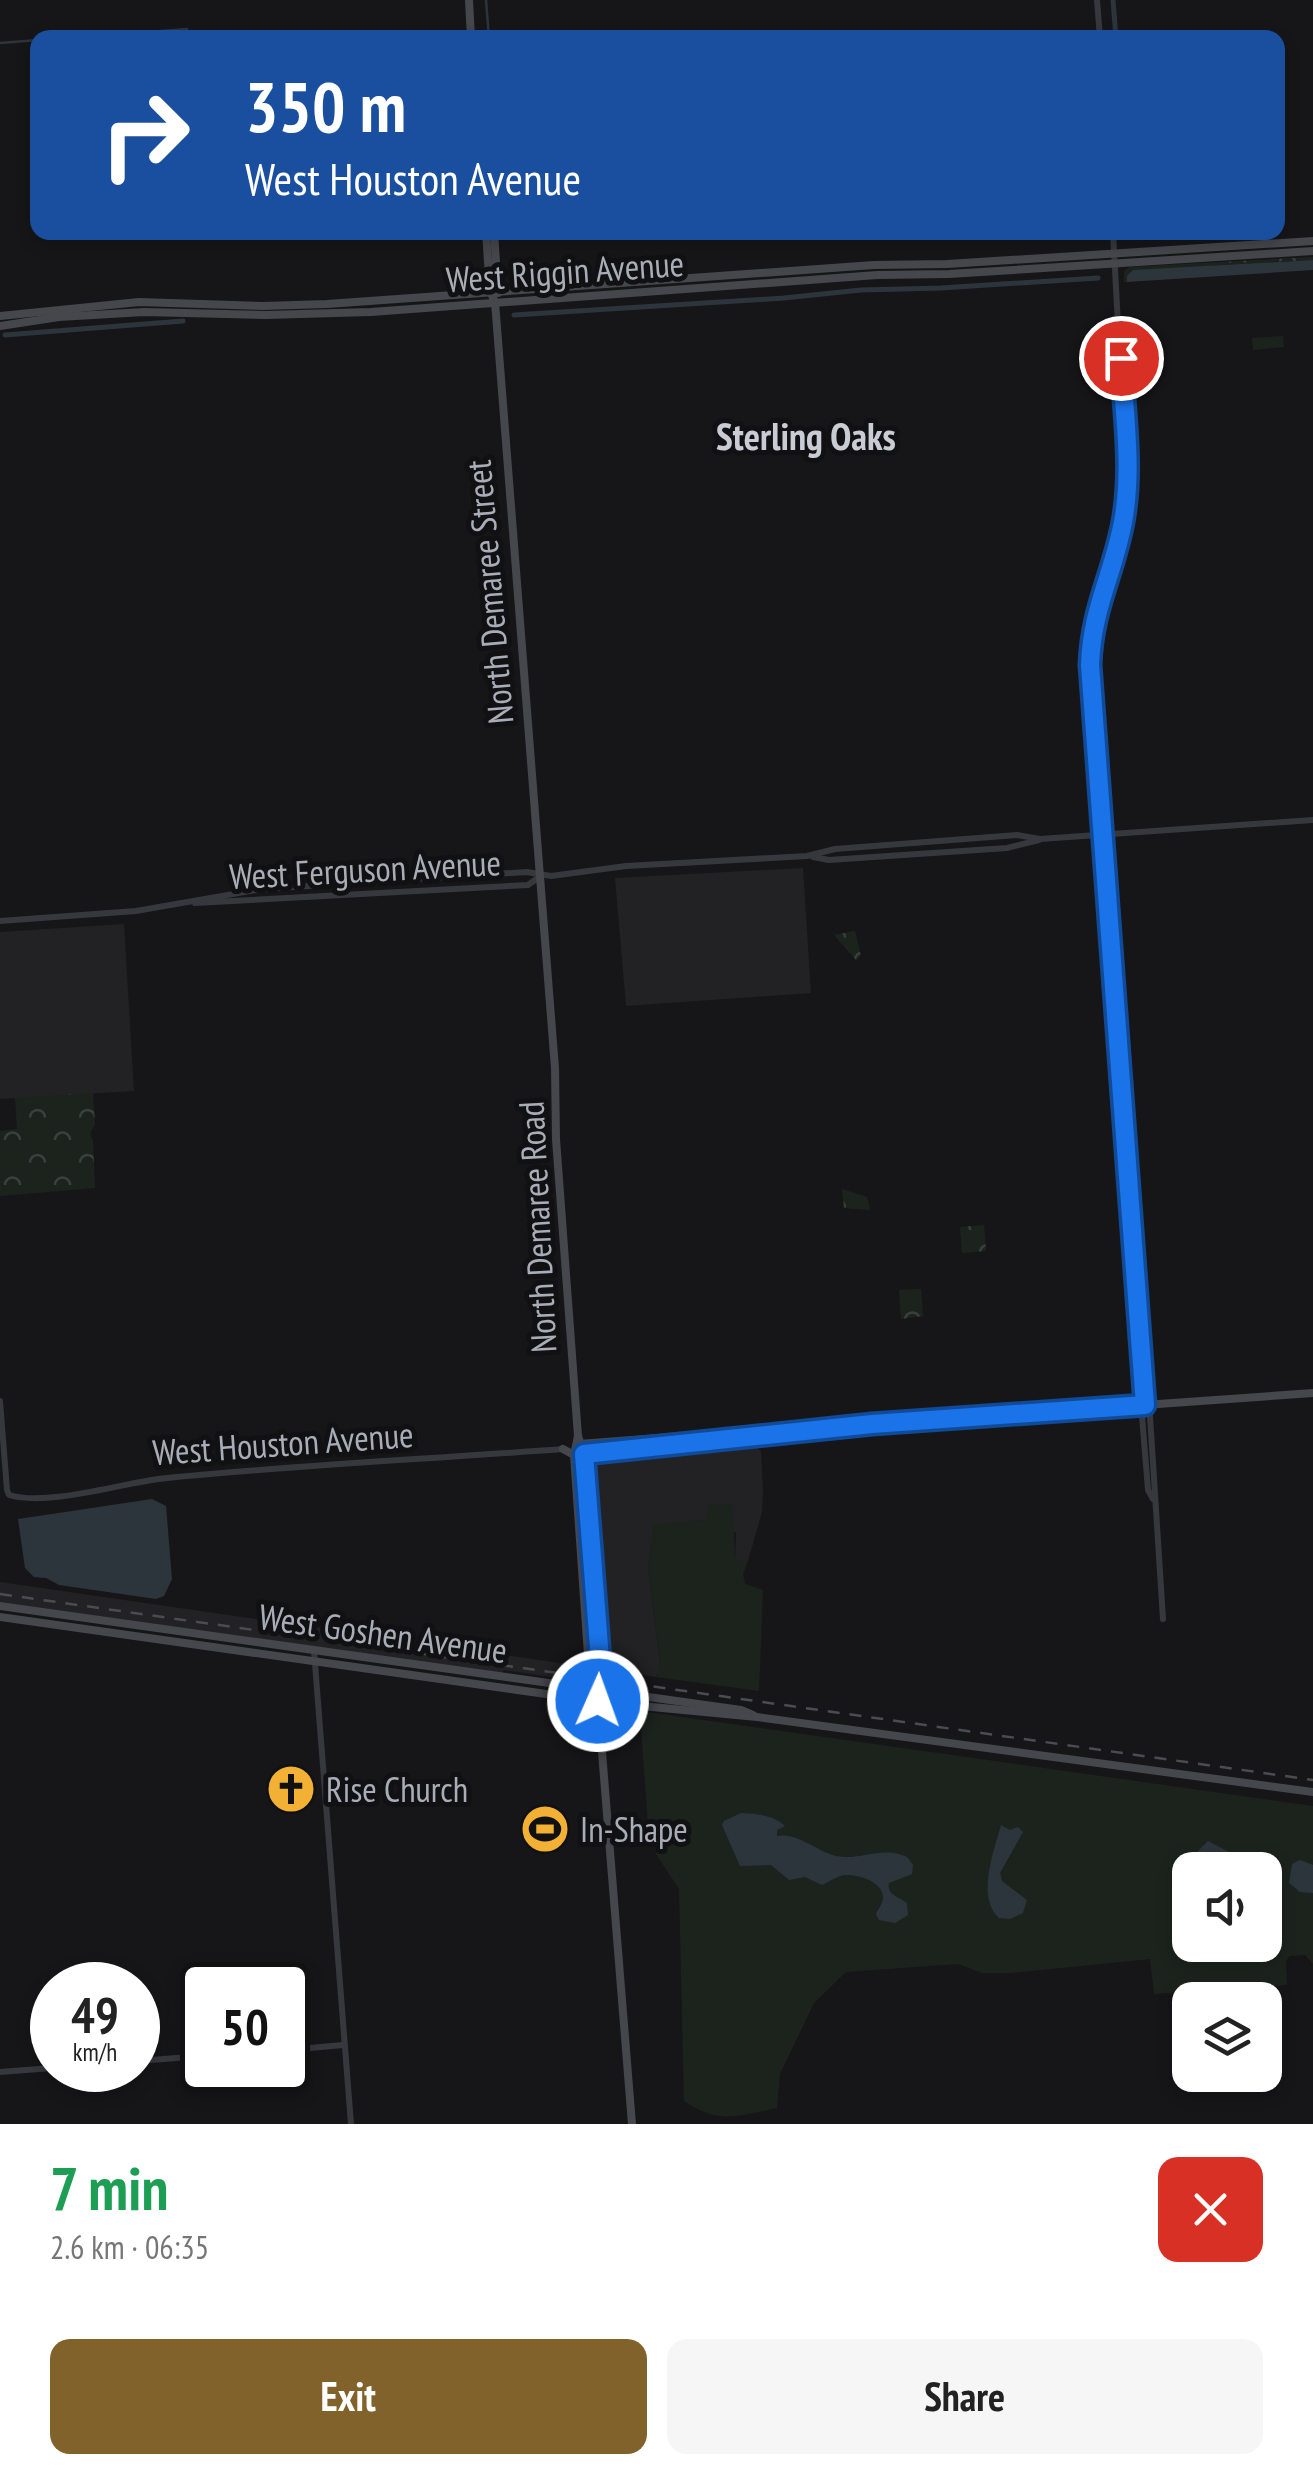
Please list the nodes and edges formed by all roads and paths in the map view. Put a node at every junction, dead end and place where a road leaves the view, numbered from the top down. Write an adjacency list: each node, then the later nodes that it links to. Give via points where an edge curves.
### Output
1 (469, 0): 3 (main road)
2 (1097, 0): 4 (street)
3 (471, 30)
4 (1099, 30)
5 (487, 240): 15 (main road, North Demaree Street)
6 (494, 240): 15 (main road, North Demaree Street)
7 (1113, 240): 10 (street)
8 (1313, 241): 10 (main road, West Riggin Avenue)
9 (1313, 251): 12 (main road, West Riggin Avenue)
10 (1114, 252): 11 (main road, West Riggin Avenue); 12 (street)
11 (964, 263): 13 (main road); 14 (main road, West Riggin Avenue)
12 (1115, 263): 13 (main road, West Riggin Avenue); 22 (street, via 1127,493 1090,644)
13 (898, 274): 16 (main road, West Riggin Avenue)
14 (604, 284): 15 (main road, West Riggin Avenue); 16 (main road)
15 (494, 291): 17 (main road, North Demaree Street); 18 (main road, West Riggin Avenue)
16 (562, 298): 17 (main road, West Riggin Avenue)
17 (495, 302): 18 (main road, West Riggin Avenue, via 371,312); 23 (main road, North Demaree Street)
18 (267, 310): 19 (main road, West Riggin Avenue, via 139,302); 20 (main road, West Riggin Avenue, via 95,315)
19 (0, 316)
20 (0, 326)
21 (1313, 820): 22 (street, West Ferguson Avenue)
22 (1102, 835): 23 (street, West Ferguson Avenue, via 1018,835); 27 (street)
23 (540, 876): 24 (street, West Ferguson Avenue, via 282,888 103,915); 29 (main road, North Demaree Road)
24 (0, 921)
25 (1313, 1393): 27 (main road, West Houston Avenue)
26 (0, 1402): 30 (street, West Houston Avenue, via 9,1495 18,1498 164,1478)
27 (1145, 1405): 28 (main road, West Houston Avenue); 36 (street)
28 (693, 1441): 29 (main road, West Houston Avenue, via 683,1436); 31 (main road, West Houston Avenue)
29 (578, 1442): 30 (main road, West Houston Avenue); 31 (main road, North Demaree Road)
30 (563, 1449): 31 (main road)
31 (579, 1455): 32 (main road, North Demaree Road); 33 (main road)
32 (580, 1529): 33 (main road); 40 (main road, North Demaree Road, via 590,1683)
33 (594, 1583): 40 (main road, via 602,1685)
34 (0, 1606): 37 (main road, West Goshen Avenue)
35 (0, 1617): 38 (main road, West Goshen Avenue)
36 (1164, 1619)
37 (142, 1627): 38 (main road); 39 (main road, West Goshen Avenue)
38 (82, 1628): 39 (main road, West Goshen Avenue)
39 (314, 1656): 40 (main road, West Goshen Avenue); 41 (main road, West Goshen Avenue); 44 (street)
40 (597, 1690): 41 (main road); 42 (main road, West Goshen Avenue)
41 (598, 1701): 42 (main road, West Goshen Avenue); 49 (main road)
42 (757, 1717): 43 (main road, West Goshen Avenue)
43 (1313, 1792)
44 (344, 2045): 45 (street); 48 (street)
45 (310, 2048)
46 (30, 2070): 47 (street)
47 (0, 2072)
48 (351, 2124)
49 (632, 2124)

